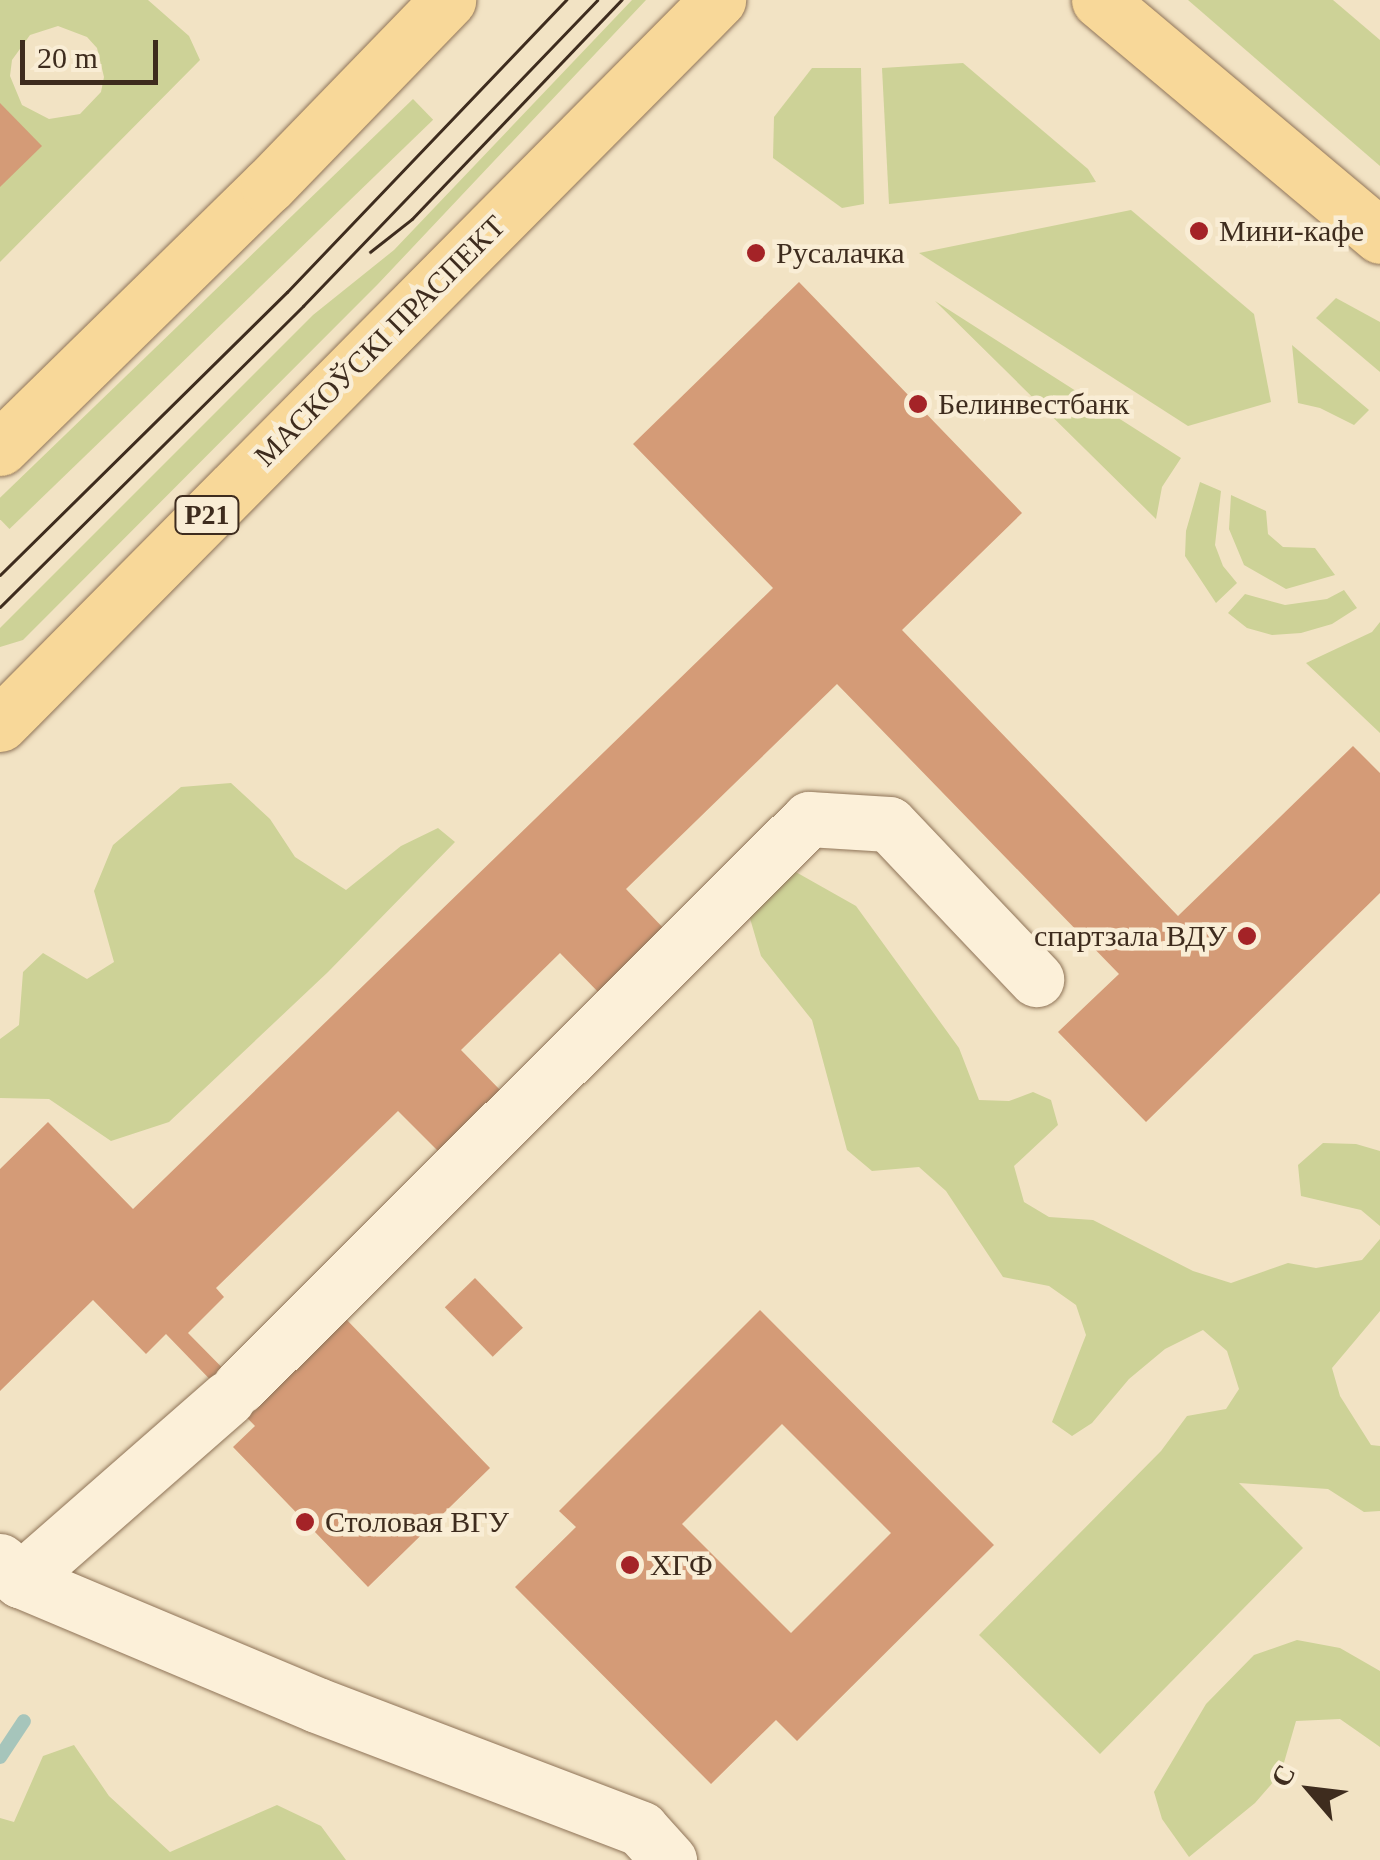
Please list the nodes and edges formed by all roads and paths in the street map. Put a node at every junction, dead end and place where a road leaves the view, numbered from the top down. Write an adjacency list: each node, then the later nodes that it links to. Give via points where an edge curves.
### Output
1 (448, 0): 5 (main road)
2 (1098, 0): 4 (main road)
3 (720, 3): 6 (main road, МАСКОЎСКІ ПРАСПЕКТ / Р21)
4 (1380, 236)
5 (0, 448)
6 (76, 646): 7 (main road, via 40,672); 8 (main road, МАСКОЎСКІ ПРАСПЕКТ / Р21)
7 (0, 678)
8 (0, 724)
9 (1036, 979): 10 (lane, via 889,824 808,819 234,1392)
10 (10, 1570): 11 (lane, via 317,1705 641,1829)
11 (668, 1860)

